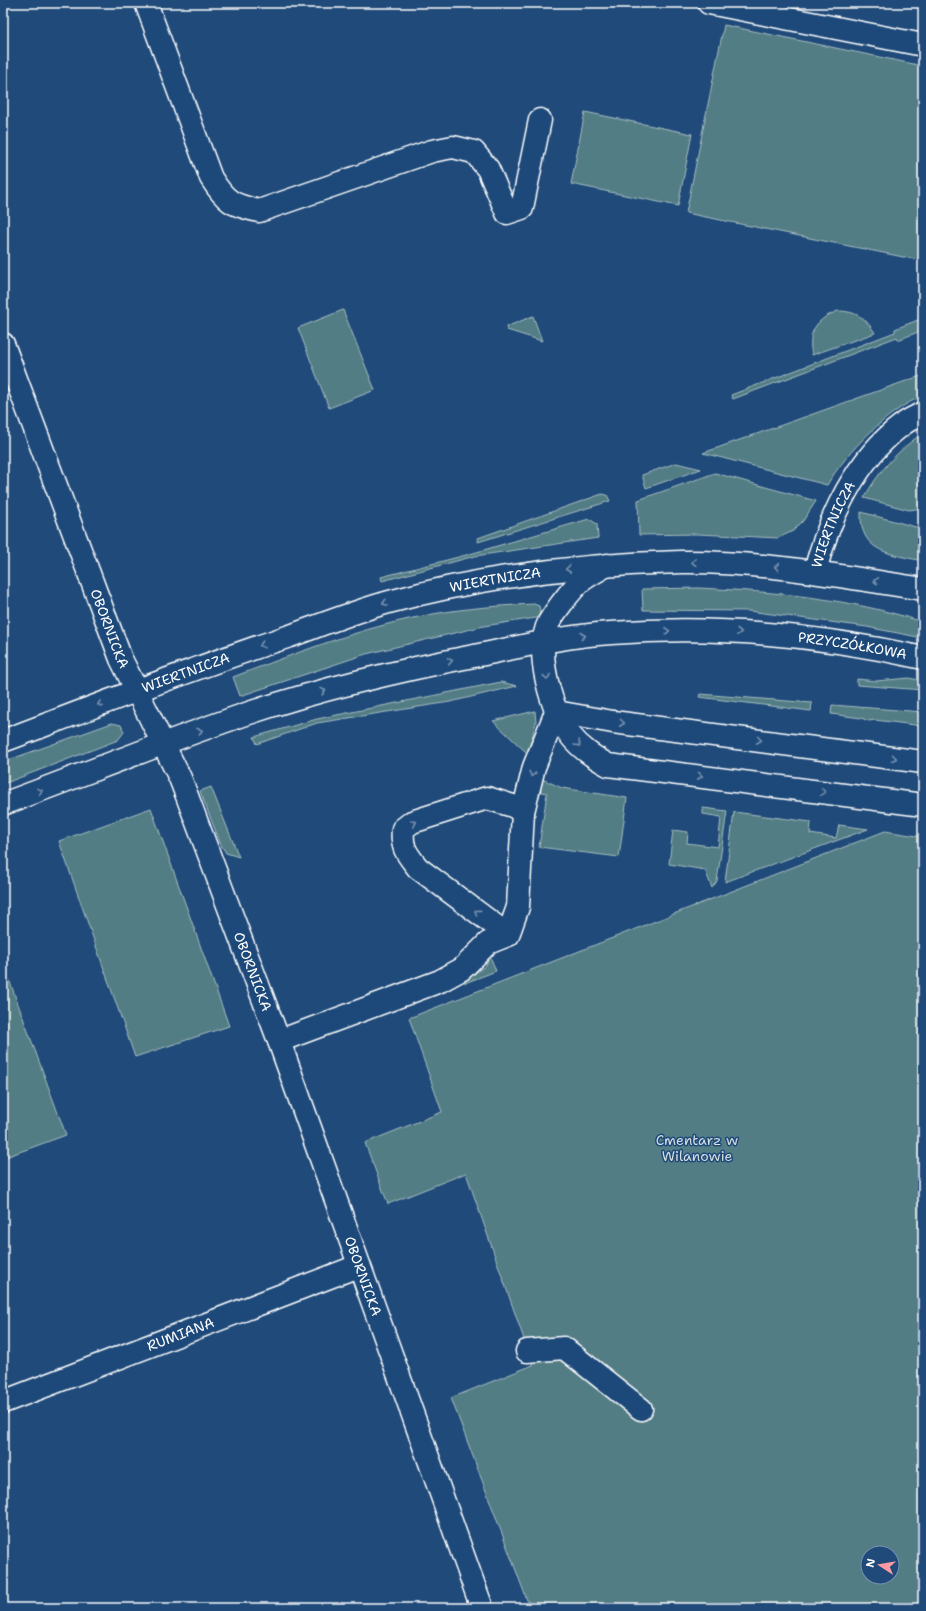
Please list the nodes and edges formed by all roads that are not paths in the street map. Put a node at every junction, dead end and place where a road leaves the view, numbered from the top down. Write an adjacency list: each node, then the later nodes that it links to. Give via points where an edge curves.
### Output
1 (146, 3): 4 (street, via 211,178 222,196 239,207 259,211 432,151 453,147 474,152 488,169 507,213 522,208)
2 (709, 3): 3 (street)
3 (923, 45)
4 (540, 120)
5 (3, 344): 12 (street, OBORNICKA, via 121,659)
6 (923, 413): 8 (street, WIERTNICZA, via 902,425 861,467 831,522)
7 (607, 565): 8 (street, WIERTNICZA, one-way to 7, via 691,562); 10 (street, via 581,582 559,608 549,623); 12 (street, WIERTNICZA, one-way to 12, via 529,573 387,602)
8 (816, 571): 9 (street, one-way to 8)
9 (920, 589)
10 (544, 642): 11 (street, PRZYCZÓŁKOWA, one-way to 11, via 633,632 700,630 780,635); 13 (street, one-way to 13, via 543,659); 15 (street, one-way to 10, via 247,714 327,690 414,668)
11 (923, 658)
12 (137, 691): 14 (street, WIERTNICZA, one-way to 14); 15 (street, OBORNICKA)
13 (556, 712): 16 (street, one-way to 16, via 613,722); 18 (street, one-way to 18, via 570,735 586,752 608,765); 19 (street, one-way to 19, via 534,767)
14 (3, 741)
15 (163, 745): 17 (street, one-way to 15); 21 (street, OBORNICKA, via 180,778)
16 (923, 762)
17 (3, 804)
18 (923, 805)
19 (523, 812): 20 (street, via 518,907); 20 (street, one-way to 19, via 418,868 407,855 402,842 403,829 412,822 487,798)
20 (508, 935): 21 (street, via 488,943 462,969 440,981)
21 (279, 1041): 22 (street, OBORNICKA)
22 (358, 1266): 24 (street, RUMIANA); 26 (street, OBORNICKA)
23 (527, 1351): 25 (street, via 564,1348)
24 (3, 1402)
25 (641, 1409)
26 (482, 1608)

